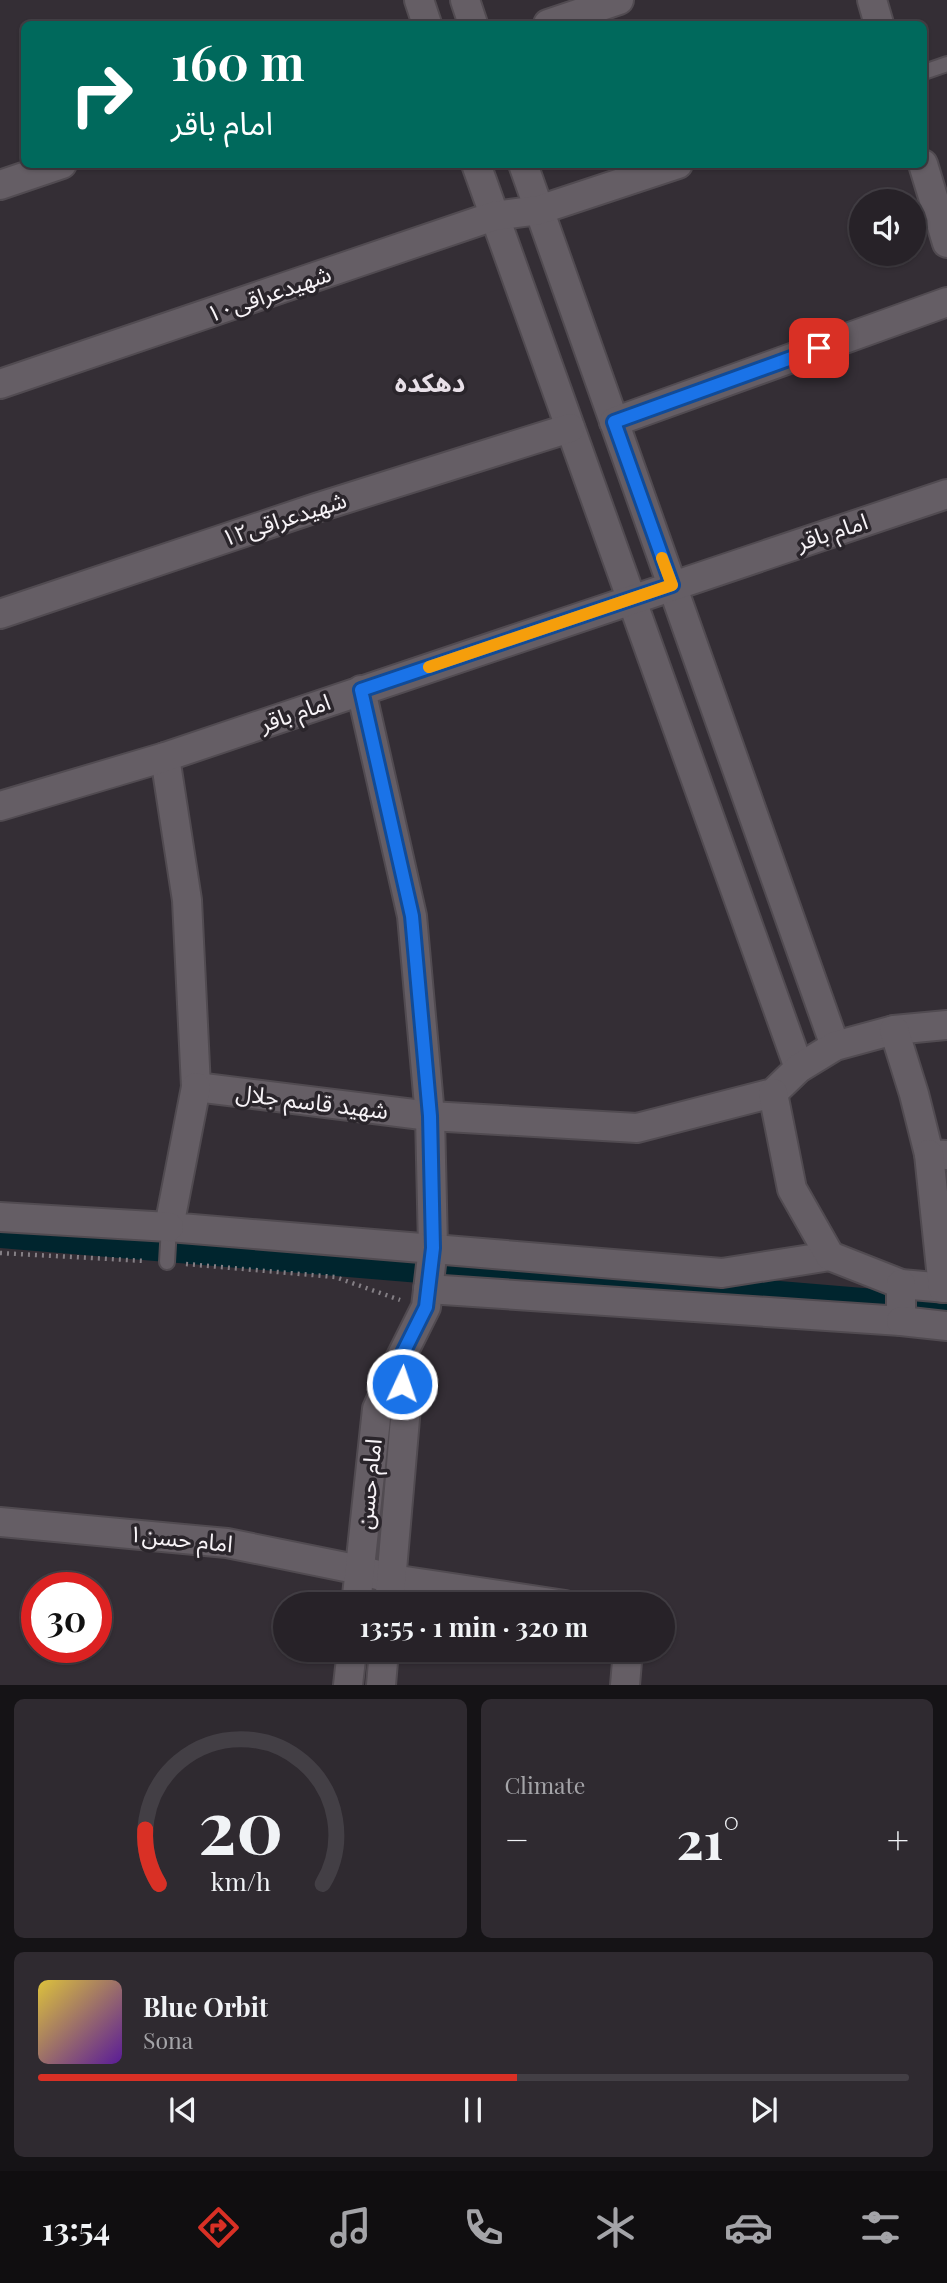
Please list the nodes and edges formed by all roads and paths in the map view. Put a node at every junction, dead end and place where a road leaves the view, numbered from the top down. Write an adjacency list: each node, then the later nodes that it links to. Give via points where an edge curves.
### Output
1 (419, 0): 5 (street)
2 (465, 0): 6 (street)
3 (619, 0): 7 (street)
4 (872, 0): 8 (street)
5 (426, 21)
6 (472, 21)
7 (557, 21)
8 (878, 21)
9 (947, 64): 10 (lane)
10 (927, 71)
11 (50, 168): 16 (street)
12 (477, 168): 18 (street)
13 (524, 168): 17 (street)
14 (666, 168): 17 (street, شهیدعراقی۱۰)
15 (924, 168): 19 (street)
16 (0, 185)
17 (539, 211): 18 (street, شهیدعراقی۱۰); 22 (street)
18 (494, 216): 21 (street, شهیدعراقی۱۰); 23 (street)
19 (947, 243)
20 (947, 302): 22 (street)
21 (0, 384)
22 (614, 422): 25 (street)
23 (570, 428): 26 (street); 27 (street, شهیدعراقی۱۲)
24 (947, 494): 25 (street, امام باقر)
25 (672, 585): 26 (street, امام باقر); 33 (street)
26 (631, 599): 28 (street, امام باقر); 34 (street)
27 (0, 614)
28 (361, 690): 29 (street, امام باقر); 37 (street, via 412,916)
29 (165, 757): 30 (street, امام باقر); 35 (street, via 187,900)
30 (0, 806)
31 (947, 1026): 32 (street, شهید قاسم جلال)
32 (894, 1030): 33 (street, شهید قاسم جلال); 38 (street)
33 (835, 1046): 34 (street, شهید قاسم جلال)
34 (799, 1068): 36 (street, شهید قاسم جلال)
35 (196, 1087): 37 (street, شهید قاسم جلال); 40 (street)
36 (773, 1093): 37 (street, شهید قاسم جلال, via 637,1128); 42 (street, via 792,1189)
37 (430, 1116): 44 (street)
38 (938, 1155): 45 (street)
39 (0, 1217): 40 (street)
40 (169, 1231): 43 (lane); 44 (street)
41 (0, 1252): 43 (path)
42 (831, 1256): 46 (street); 47 (street)
43 (167, 1258): 44 (path, via 335,1277 385,1296)
44 (429, 1276): 46 (street); 46 (street); 49 (street)
45 (945, 1288): 47 (street)
46 (719, 1291): 47 (street)
47 (901, 1304): 48 (street)
48 (947, 1326)
49 (399, 1361): 51 (street, امام حسن, via 377,1409); 53 (street, امام حسن, via 406,1407)
50 (0, 1522): 51 (street, امام حسن۱, via 227,1543)
51 (360, 1570): 52 (street, امام حسن); 53 (street, امام حسن۱)
52 (357, 1592)
53 (390, 1592)
54 (351, 1662): 57 (street)
55 (383, 1662): 58 (street)
56 (627, 1662): 59 (street)
57 (348, 1685)
58 (381, 1685)
59 (625, 1685)

